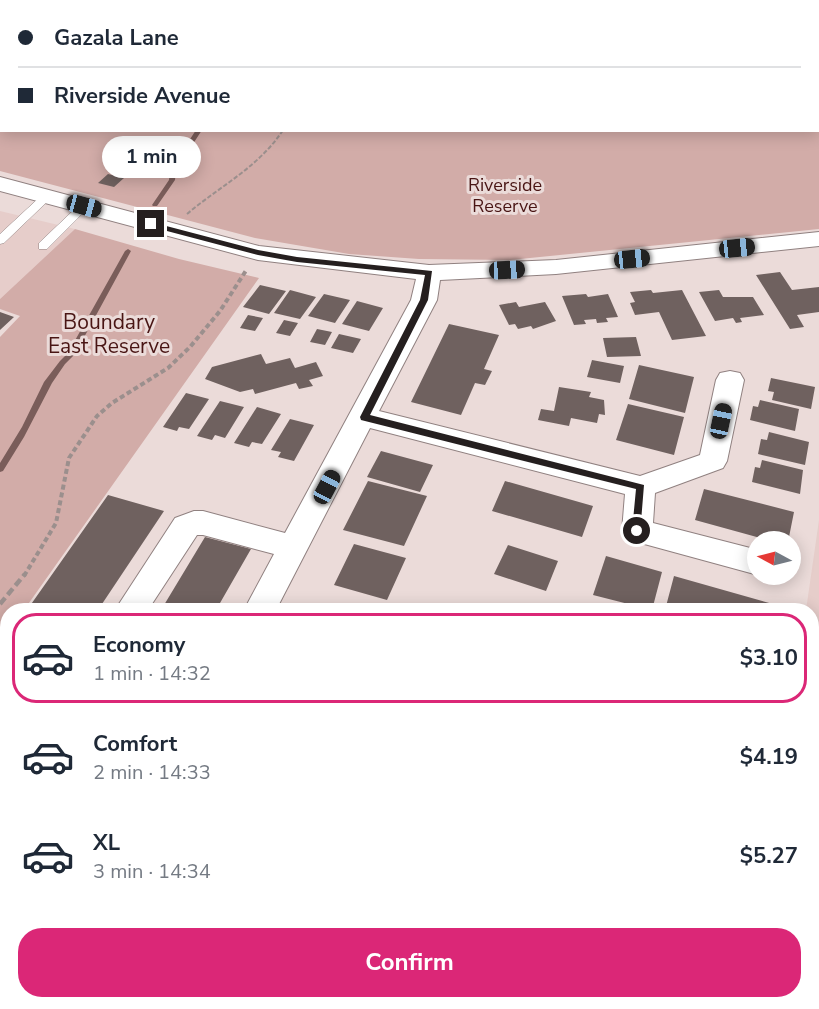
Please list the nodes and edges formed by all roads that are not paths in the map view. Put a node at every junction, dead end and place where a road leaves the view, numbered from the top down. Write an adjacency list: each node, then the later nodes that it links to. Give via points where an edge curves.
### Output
1 (0, 184): 2 (street)
2 (47, 196): 3 (street); 4 (lane)
3 (84, 206): 6 (lane); 7 (street, via 258,253)
4 (0, 240)
5 (819, 240): 7 (street, via 556,267)
6 (43, 246)
7 (429, 273): 9 (street, via 424,300)
8 (730, 380): 10 (street, via 713,461)
9 (364, 417): 10 (street); 11 (street)
10 (641, 487): 12 (street, via 637,531)
11 (294, 547): 13 (street, via 194,523 186,526); 14 (street)
12 (747, 560)
13 (136, 603)
14 (264, 603)

